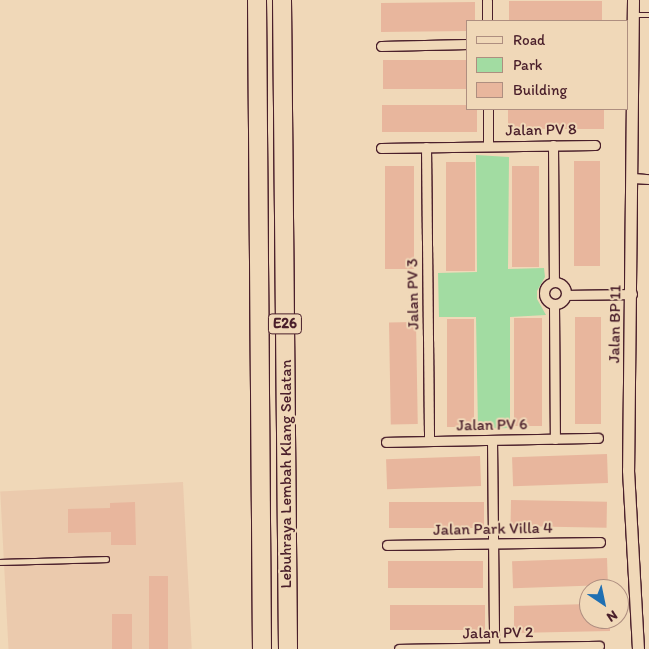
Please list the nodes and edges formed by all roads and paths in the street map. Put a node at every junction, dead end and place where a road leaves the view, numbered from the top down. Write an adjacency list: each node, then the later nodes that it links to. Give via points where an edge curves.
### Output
1 (257, 0): 34 (highway, Lebuhraya Lembah Klang Selatan / E26)
2 (282, 0): 35 (highway, Lebuhraya Lembah Klang Selatan / E26)
3 (487, 0): 7 (street)
4 (633, 0): 5 (street, Jalan BP 11)
5 (633, 15): 6 (lane); 16 (street, Jalan BP 11)
6 (649, 15)
7 (487, 20)
8 (467, 44): 9 (street)
9 (381, 46)
10 (488, 110): 13 (street, Jalan PV 8)
11 (553, 145): 12 (street, Jalan PV 8); 13 (street, Jalan PV 8); 18 (street)
12 (595, 145)
13 (488, 146): 14 (street, Jalan PV 8)
14 (426, 147): 15 (street, Jalan PV 8); 25 (street, Jalan PV 3)
15 (381, 148)
16 (633, 178): 17 (street); 20 (street, Jalan BP 11)
17 (649, 179)
18 (554, 282): 19 (street, via 564,285); 21 (street, via 547,285 544,292 547,302)
19 (567, 294): 20 (street); 21 (street, via 564,301)
20 (632, 294): 37 (street, Jalan BP 11, via 628,470)
21 (554, 305): 23 (street)
22 (598, 438): 23 (street, Jalan PV 6)
23 (555, 439): 24 (street, Jalan PV 6)
24 (492, 440): 25 (street, Jalan PV 6); 28 (street)
25 (429, 441): 26 (street, Jalan PV 6)
26 (386, 442)
27 (600, 542): 28 (street, Jalan Park Villa 4)
28 (494, 544): 29 (street, Jalan Park Villa 4); 33 (street)
29 (387, 545)
30 (106, 558): 31 (lane)
31 (0, 562)
32 (598, 646): 33 (street, Jalan PV 2)
33 (494, 648): 36 (street, Jalan PV 2)
34 (262, 649)
35 (288, 649)
36 (399, 649)
37 (638, 649)

